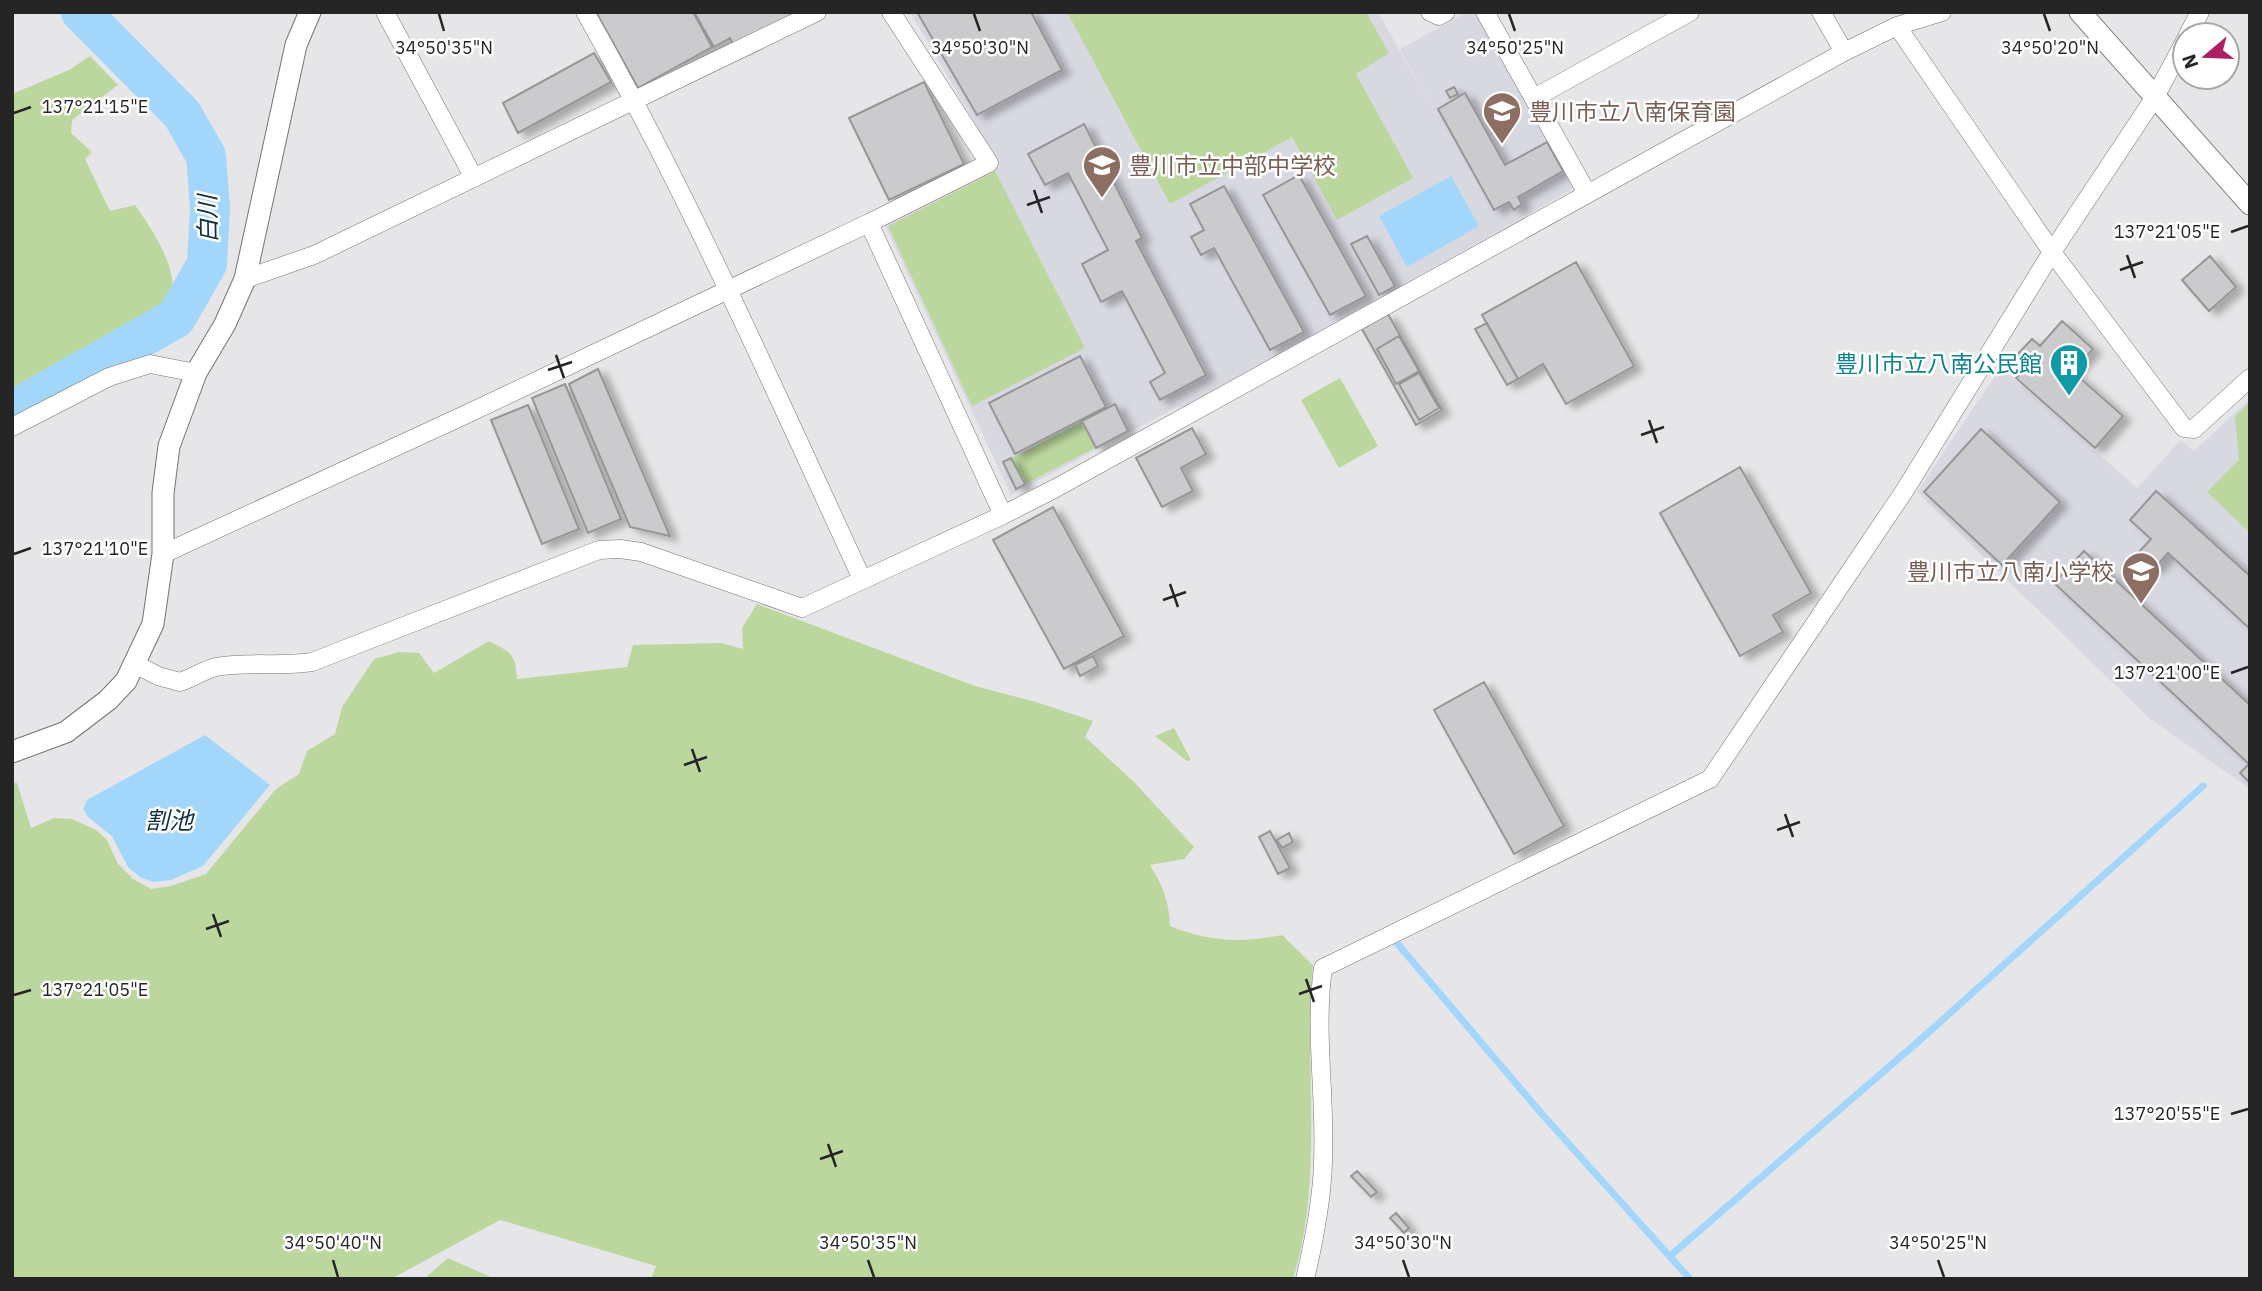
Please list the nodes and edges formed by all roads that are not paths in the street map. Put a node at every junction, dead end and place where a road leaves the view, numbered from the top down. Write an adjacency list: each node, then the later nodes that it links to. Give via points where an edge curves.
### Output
1 (310, 12): 24 (street, via 296,45)
2 (385, 12): 19 (street)
3 (585, 12): 18 (street)
4 (817, 12): 18 (street)
5 (891, 12): 22 (street, via 989,163)
6 (1430, 12): 7 (street, via 1439,16)
7 (1446, 12)
8 (1485, 12): 16 (street)
9 (1690, 12): 16 (street)
10 (1821, 12): 14 (street)
11 (1942, 12): 13 (street)
12 (2080, 12): 17 (street)
13 (1897, 26): 14 (street); 23 (street)
14 (1844, 52): 20 (street)
15 (2171, 67): 17 (street)
16 (1534, 97): 20 (street)
17 (2155, 97): 21 (street); 23 (street)
18 (635, 99): 19 (street); 25 (street)
19 (474, 178): 24 (street, via 314,255)
20 (1587, 193): 29 (street)
21 (2250, 204)
22 (869, 223): 25 (street); 29 (street)
23 (2052, 252): 27 (street, via 2184,428 2194,429); 34 (street, via 1905,490 1710,779 1323,968 1318,999 1323,1162)
24 (245, 279): 26 (street)
25 (728, 290): 30 (street); 31 (street)
26 (196, 373): 28 (street, via 150,364 109,377); 30 (street, via 169,446)
27 (2250, 378)
28 (12, 427)
29 (1003, 515): 31 (street)
30 (163, 554): 32 (street, via 153,624)
31 (862, 579): 32 (street, via 802,608 641,552 598,550 312,662 230,665 180,682)
32 (135, 664): 33 (street, via 126,681 85,719 65,732)
33 (12, 752)
34 (1305, 1279)

